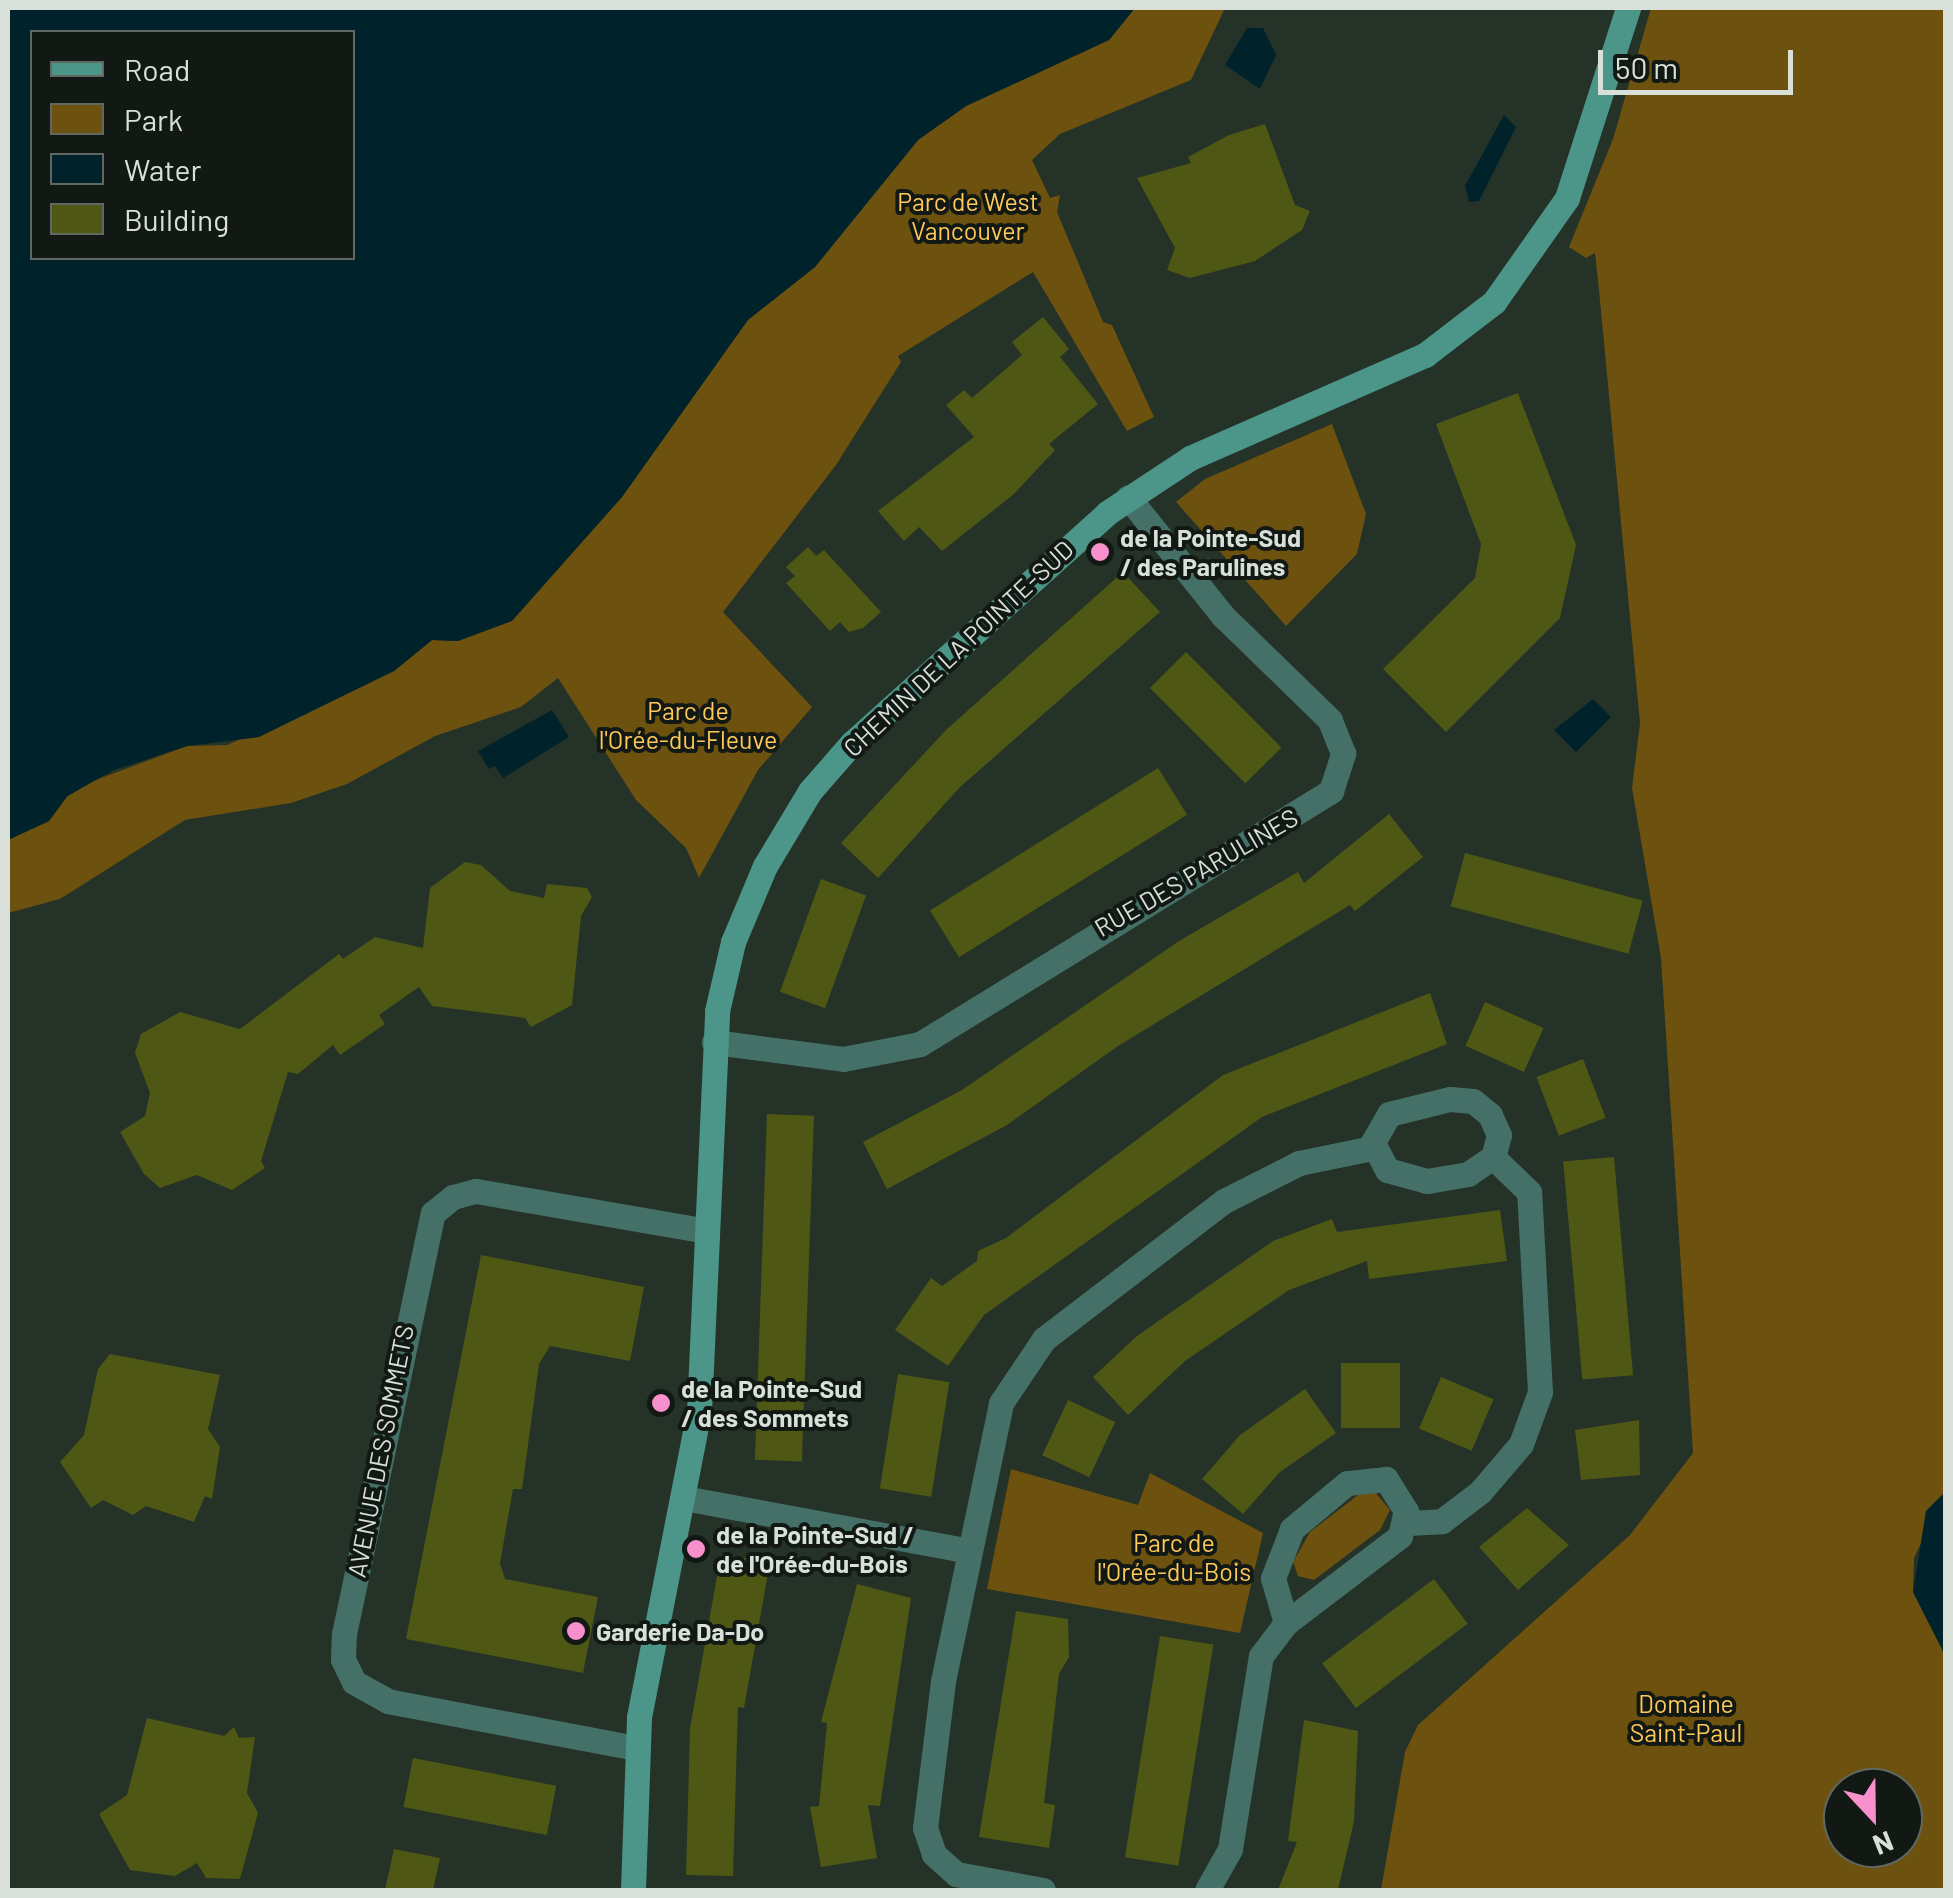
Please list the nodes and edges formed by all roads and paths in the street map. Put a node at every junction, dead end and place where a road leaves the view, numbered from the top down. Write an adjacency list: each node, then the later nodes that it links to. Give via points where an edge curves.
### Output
1 (1628, 8): 2 (street, CHEMIN DE LA POINTE-SUD, via 1567,198 1494,302 1403,367 1211,448)
2 (1128, 497): 3 (street, CHEMIN DE LA POINTE-SUD, via 933,666 810,791 743,915); 3 (street, RUE DES PARULINES, via 1223,616 1330,720 1343,753 1331,791 920,1044 843,1060)
3 (714, 1042): 6 (street, CHEMIN DE LA POINTE-SUD)
4 (1374, 1148): 5 (street, via 1387,1170 1414,1181 1468,1174); 5 (street, via 1381,1124 1398,1109 1462,1099 1495,1124); 9 (street, via 1298,1163 1250,1184 1044,1338 994,1420)
5 (1493, 1157): 8 (street, via 1530,1196 1540,1392 1521,1444 1480,1492 1442,1521)
6 (707, 1231): 7 (street, CHEMIN DE LA POINTE-SUD, via 698,1412); 11 (street, AVENUE DES SOMMETS, via 476,1192 453,1196 434,1213 342,1647 354,1682 388,1700)
7 (684, 1498): 9 (street); 11 (street, CHEMIN DE LA POINTE-SUD)
8 (1406, 1523): 10 (street, via 1390,1546); 10 (street, via 1396,1486 1374,1475 1324,1499 1292,1529 1277,1559 1273,1597)
9 (969, 1551): 13 (street, via 926,1828 934,1854 956,1874)
10 (1286, 1623): 14 (street, via 1256,1674 1230,1849)
11 (636, 1748): 12 (street, CHEMIN DE LA POINTE-SUD)
12 (633, 1890)
13 (1044, 1890)
14 (1207, 1890)

